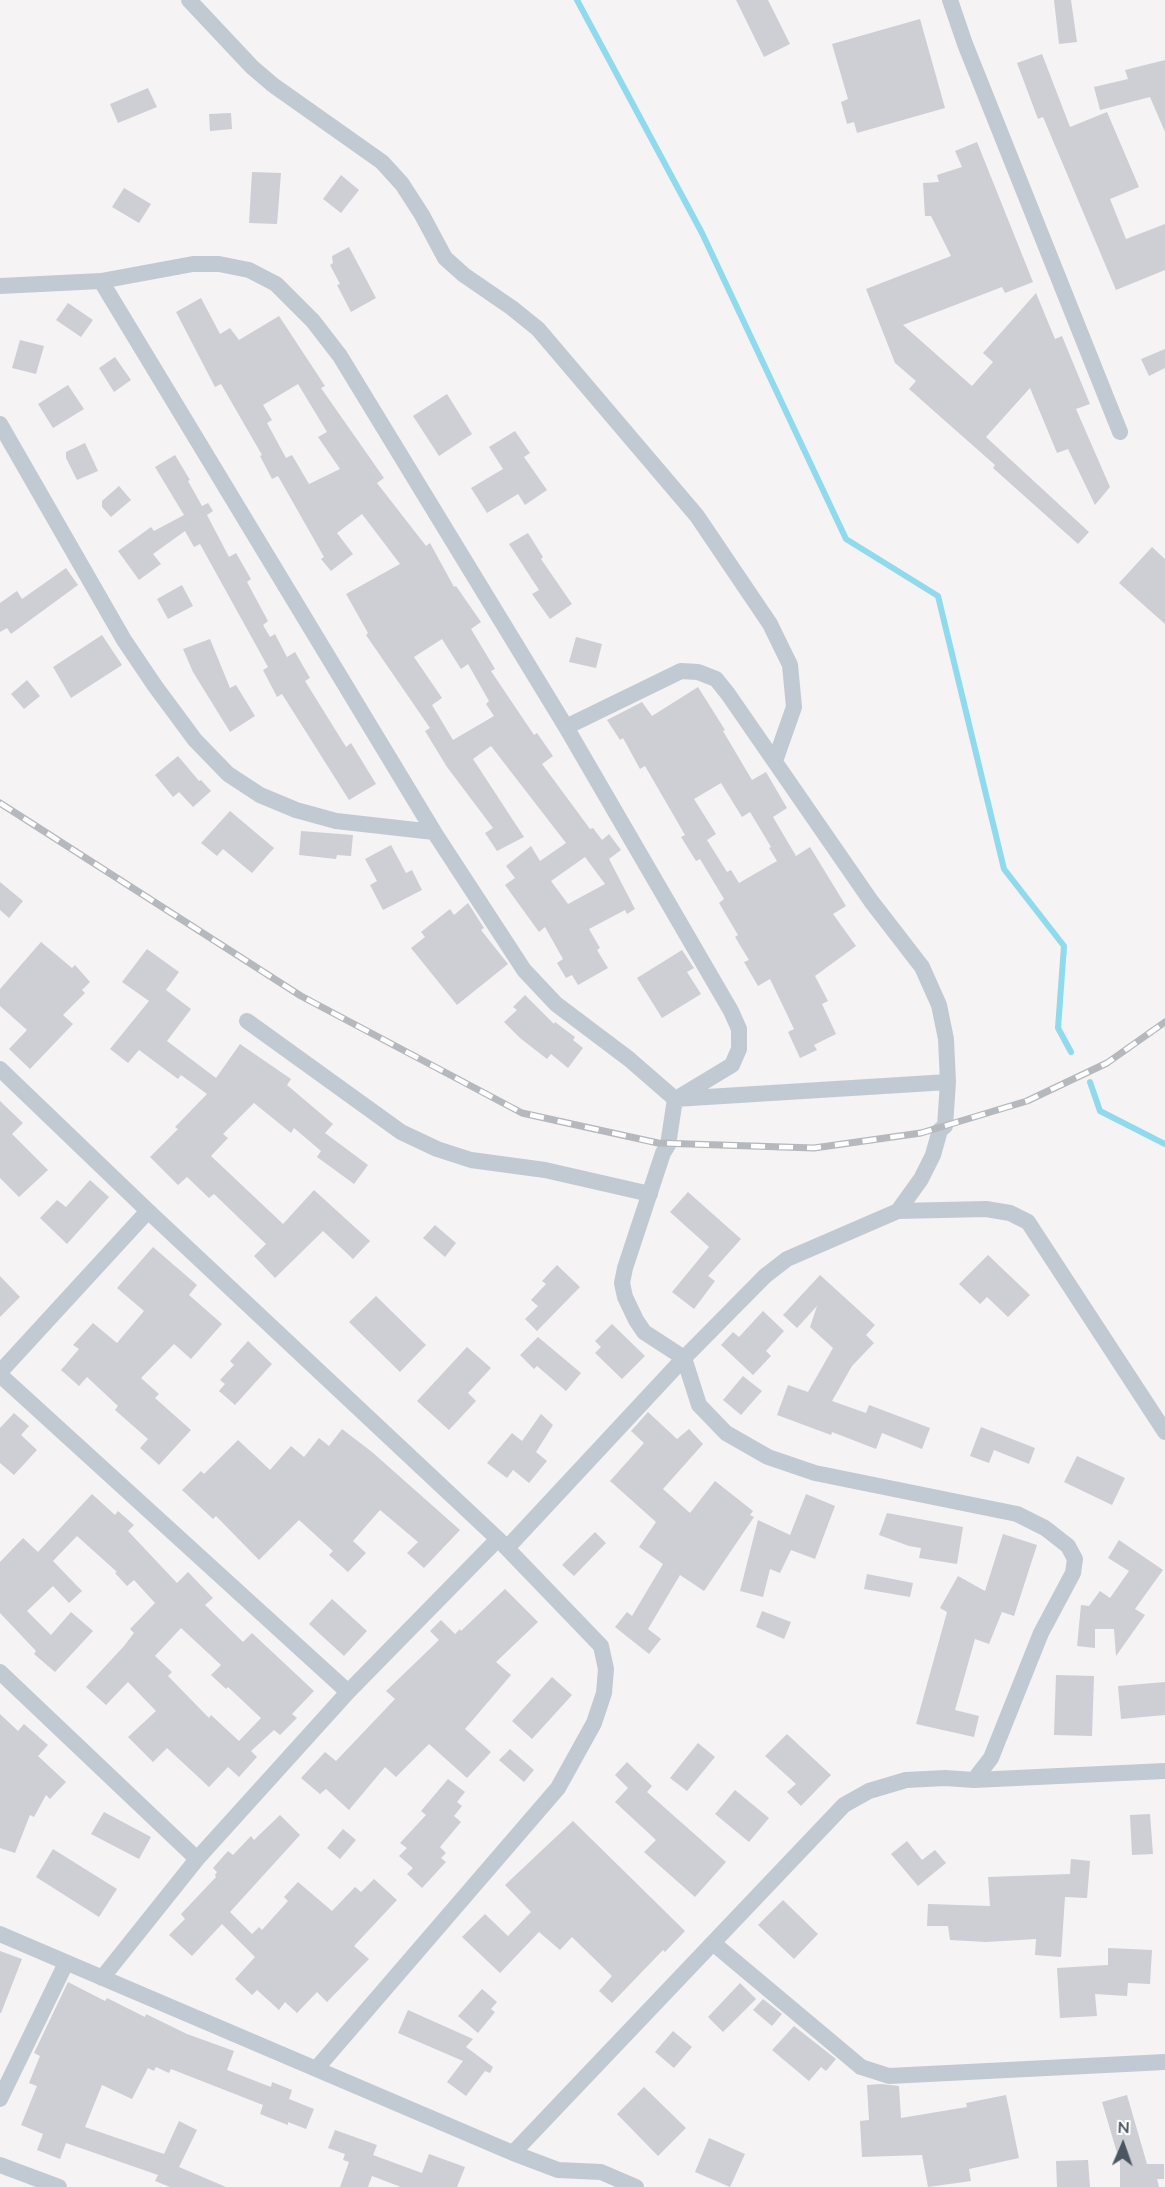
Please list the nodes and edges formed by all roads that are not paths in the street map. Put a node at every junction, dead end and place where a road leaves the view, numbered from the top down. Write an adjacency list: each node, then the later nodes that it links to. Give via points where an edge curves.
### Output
1 (189, 0): 8 (street, via 273,85 382,162 407,192 446,258 538,329 697,516 770,624 790,665 794,707)
2 (951, 0): 6 (street)
3 (101, 281): 4 (street); 7 (street, via 193,264 219,264 249,270 276,284 313,321 340,356); 9 (street)
4 (0, 286)
5 (0, 424): 9 (street, via 124,640 195,740 228,774 260,795 296,810 336,820)
6 (1120, 432)
7 (566, 727): 8 (street, via 681,671 698,672 716,679); 13 (street, via 740,1029 739,1049 732,1065)
8 (775, 761): 12 (street, via 871,901 922,967 939,1005 946,1039)
9 (434, 832): 13 (street, via 524,970 556,1004 630,1059)
10 (247, 1021): 14 (street, via 401,1132 437,1149 471,1160 545,1170)
11 (0, 1069): 15 (street)
12 (948, 1082): 13 (street); 16 (street, via 945,1126 921,1179)
13 (675, 1099): 14 (street, via 668,1144)
14 (650, 1194): 17 (street, via 622,1283 625,1297 645,1332)
15 (148, 1211): 18 (street); 20 (street)
16 (898, 1211): 17 (street, via 787,1259 757,1283); 19 (street, via 986,1209 1010,1213 1028,1222)
17 (684, 1358): 20 (street); 24 (street, via 699,1405 726,1433 768,1457 815,1473 1017,1514 1045,1528 1068,1546 1075,1559 1072,1573 1041,1633 991,1758)
18 (0, 1373): 22 (street)
19 (1165, 1432)
20 (502, 1543): 22 (street); 31 (street, via 601,1646 606,1669 604,1693 594,1724 558,1788)
21 (0, 1672): 25 (street)
22 (348, 1692): 25 (street)
23 (1165, 1771): 24 (street)
24 (974, 1780): 27 (street, via 906,1780 869,1791 844,1805)
25 (197, 1859): 29 (street)
26 (0, 1934): 28 (street)
27 (713, 1943): 30 (street, via 861,2067 889,2076); 33 (street)
28 (66, 1963): 29 (street); 32 (street)
29 (102, 1978): 31 (street)
30 (1165, 2062)
31 (316, 2069): 33 (street)
32 (0, 2099)
33 (513, 2153): 35 (street, via 558,2170)
34 (0, 2165): 36 (street)
35 (601, 2172): 37 (street); 38 (street)
36 (58, 2187)
37 (589, 2187)
38 (636, 2187)

